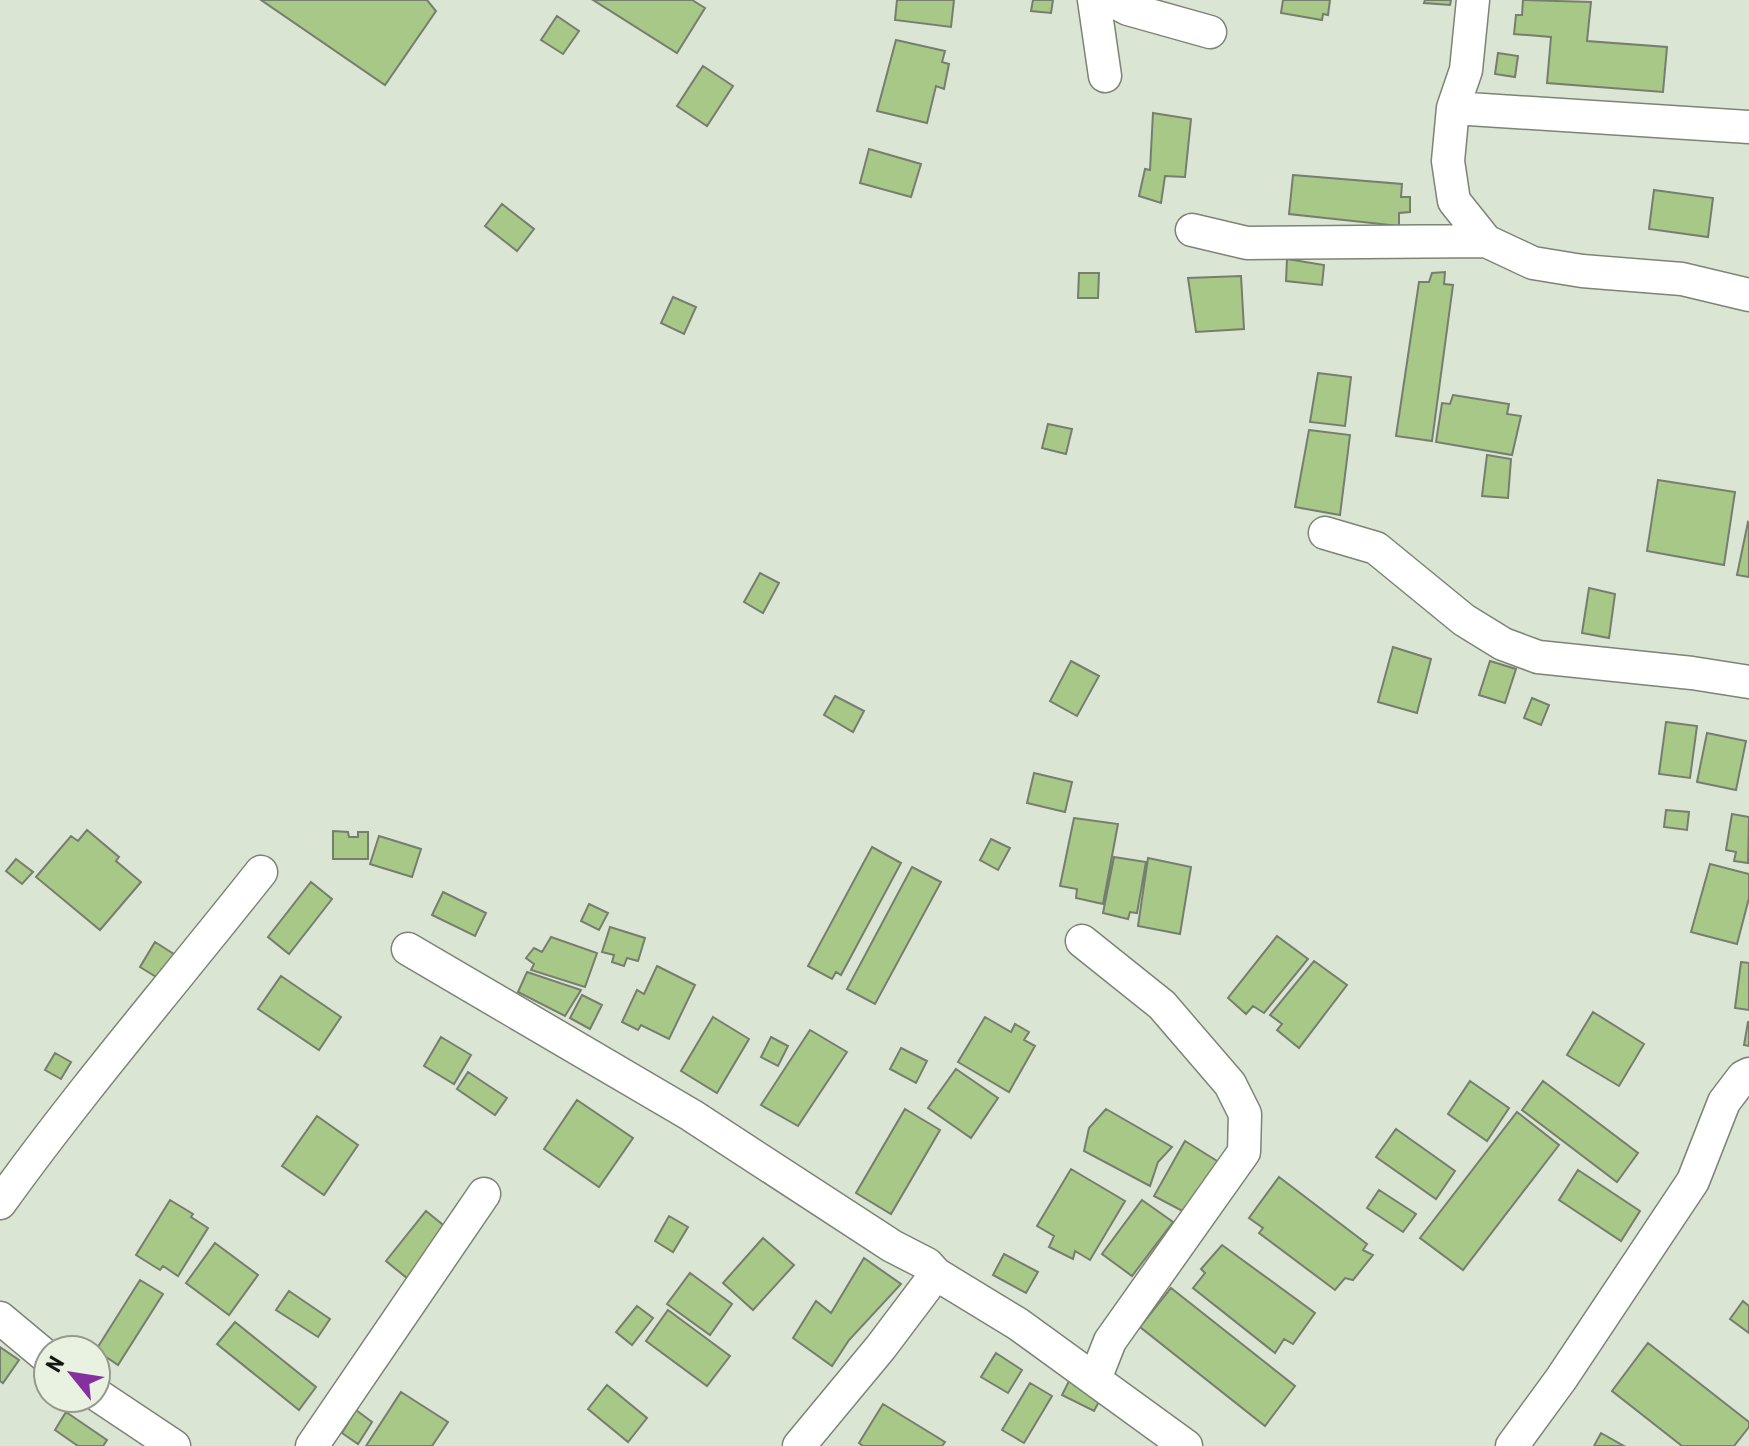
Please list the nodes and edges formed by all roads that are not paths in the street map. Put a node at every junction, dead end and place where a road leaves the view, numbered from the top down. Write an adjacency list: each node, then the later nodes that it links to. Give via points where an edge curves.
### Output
1 (1094, 0): 5 (street)
2 (1111, 0): 4 (street)
3 (1473, 0): 6 (street, via 1466,70)
4 (1210, 32)
5 (1105, 76)
6 (1453, 108): 7 (street); 9 (street, via 1448,161 1454,201)
7 (1749, 127)
8 (1192, 230): 9 (street, via 1247,243)
9 (1486, 241): 10 (street, via 1533,263 1682,279)
10 (1749, 295)
11 (1325, 533): 12 (street, via 1376,548 1464,620 1503,644 1538,657)
12 (1749, 682)
13 (261, 872): 18 (street, via 62,1117)
14 (1082, 941): 22 (street, via 1162,1005 1230,1084 1245,1114 1244,1152 1110,1341)
15 (408, 949): 19 (street, via 691,1115)
16 (1749, 1074): 28 (street, via 1724,1102 1693,1181)
17 (484, 1194): 25 (street)
18 (0, 1203)
19 (936, 1274): 22 (street); 26 (street)
20 (0, 1318): 21 (street)
21 (32, 1345)
22 (1095, 1379): 27 (street)
23 (112, 1405): 24 (street)
24 (174, 1446)
25 (312, 1446)
26 (799, 1446)
27 (1186, 1446)
28 (1512, 1446)

